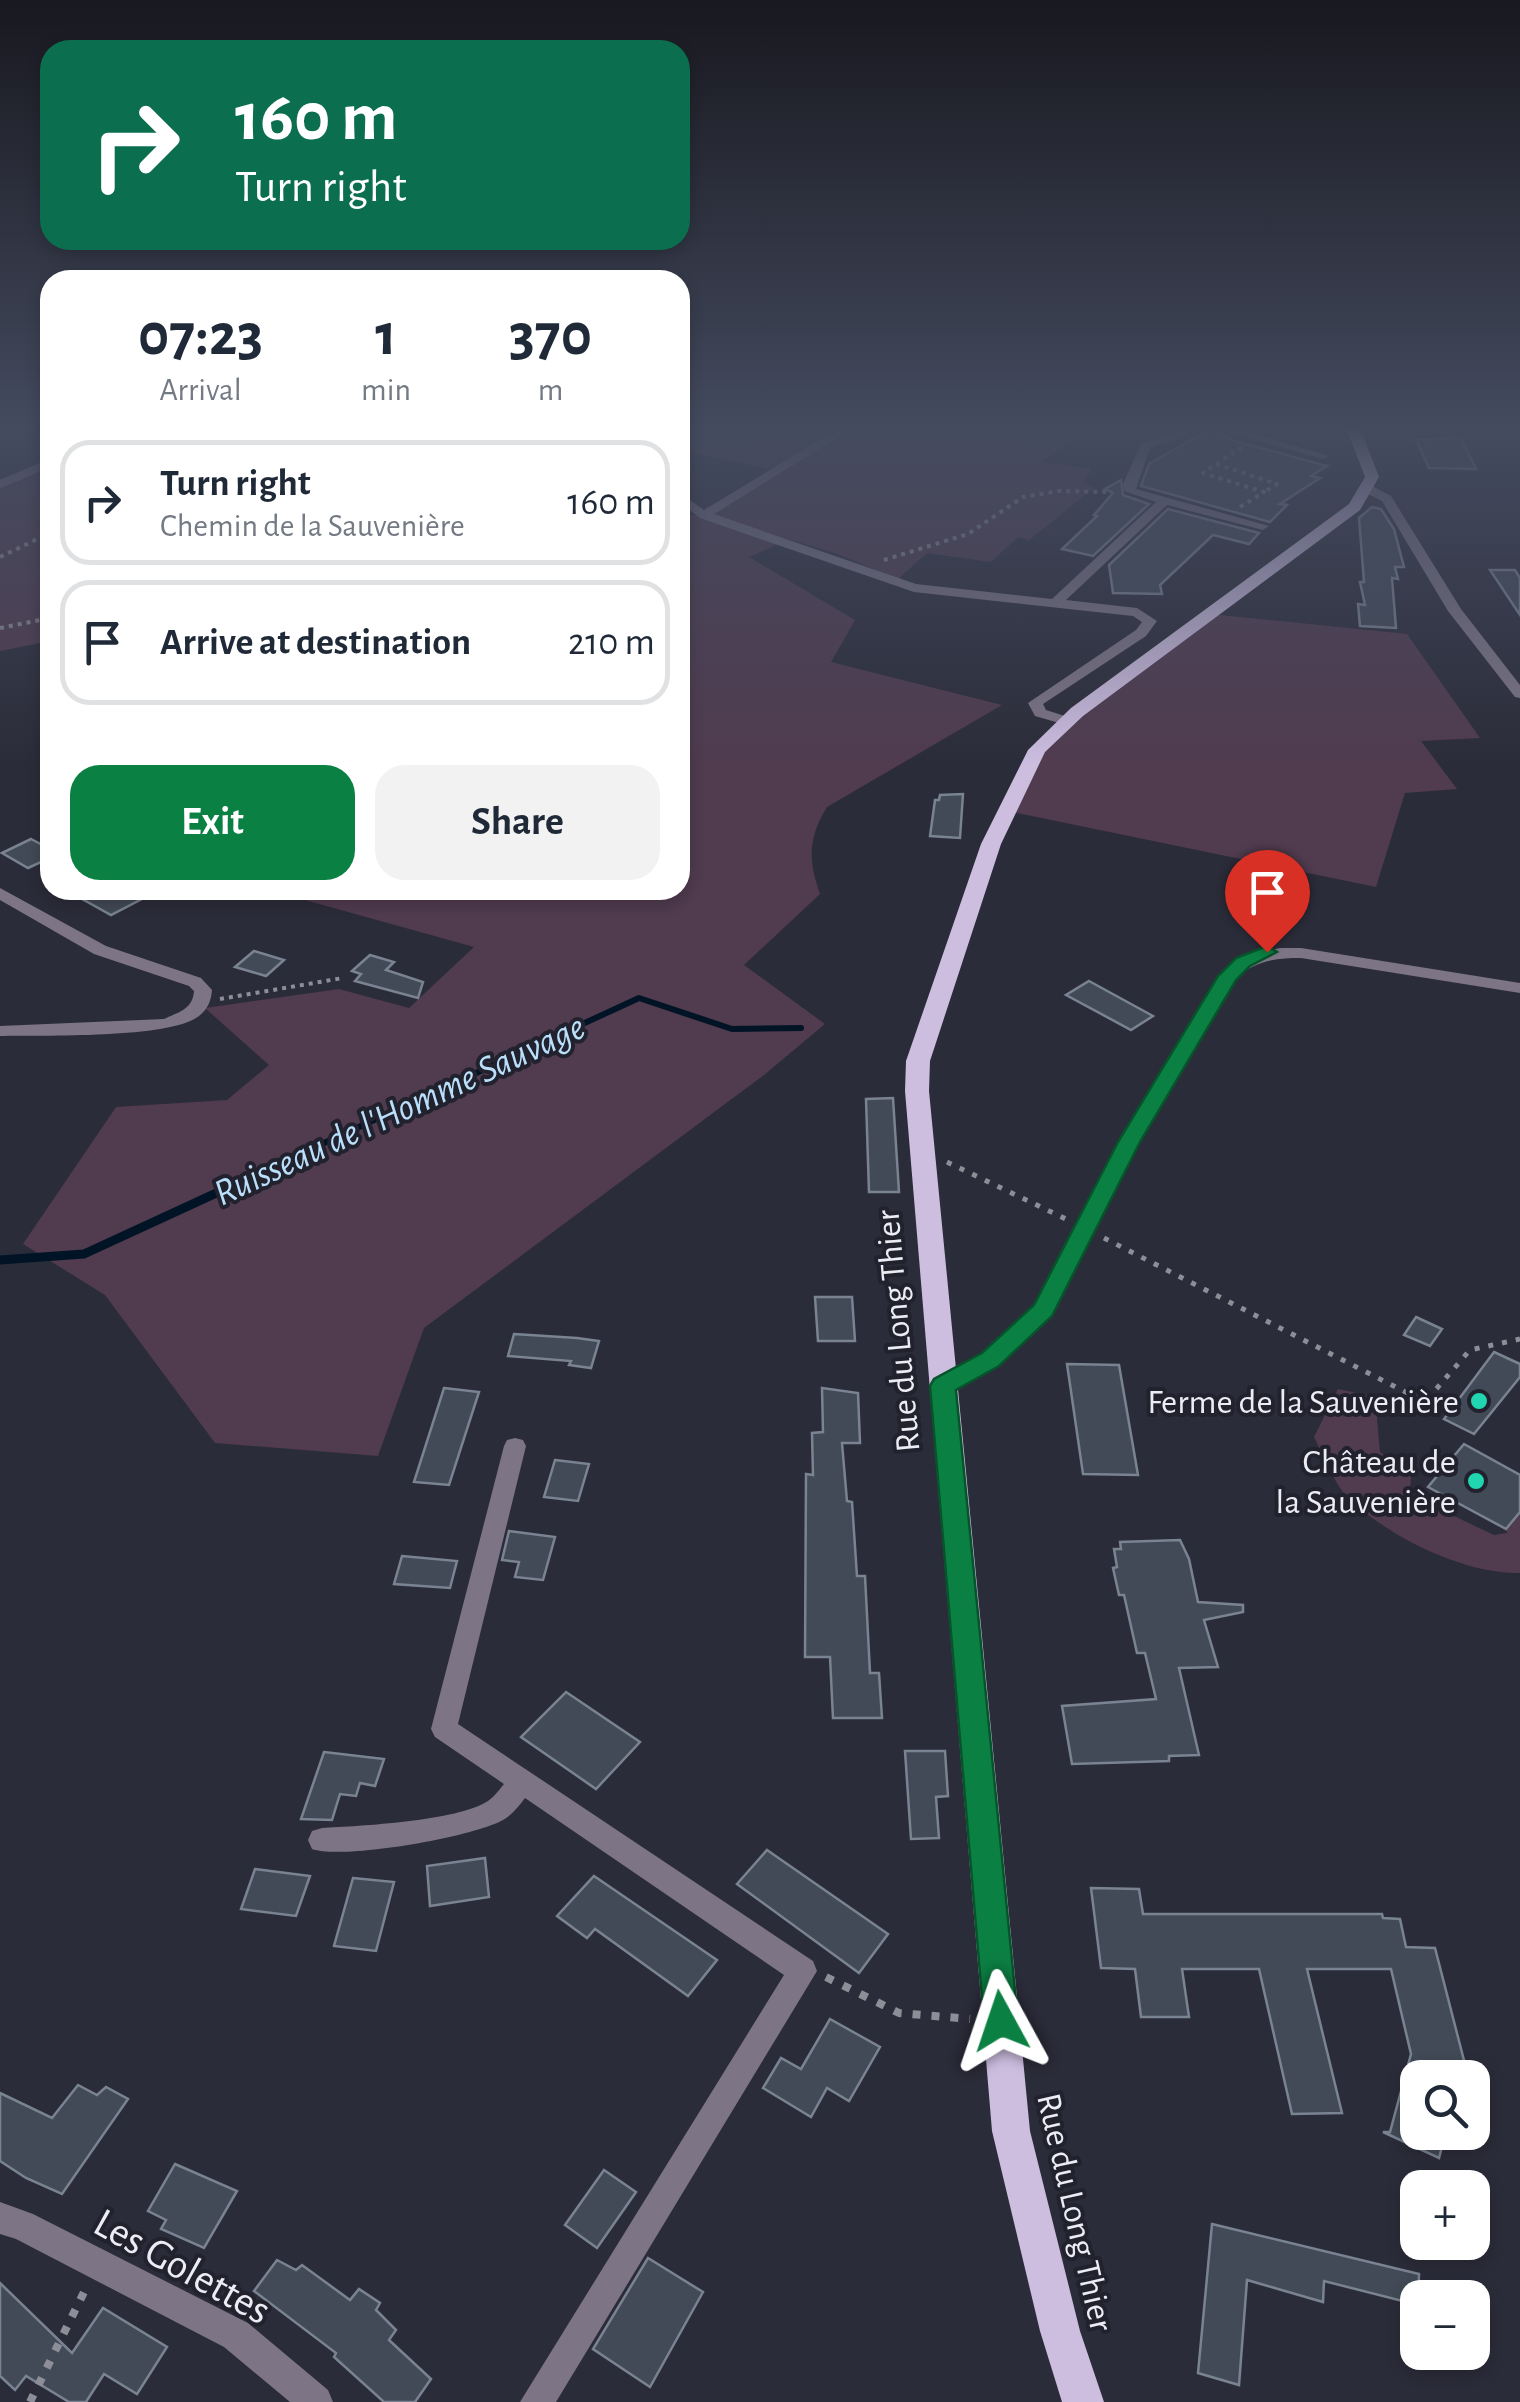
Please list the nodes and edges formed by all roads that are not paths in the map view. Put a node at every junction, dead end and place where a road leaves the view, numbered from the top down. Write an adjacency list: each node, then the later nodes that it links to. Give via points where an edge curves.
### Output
1 (783, 542): 5 (street, via 914,588)
2 (1121, 542): 5 (street)
3 (1309, 542): 7 (main road, Rue du Long Thier)
4 (1414, 542): 6 (street)
5 (1056, 603): 7 (street, via 1137,612 1150,621 1035,704 1040,713)
6 (1520, 694)
7 (1066, 721): 11 (main road, Rue du Long Thier, via 1037,750 991,844 926,1030 918,1076)
8 (0, 892): 10 (street, via 100,950 203,990 191,1014 167,1024)
9 (1520, 988): 11 (street, via 1301,953 1267,952 1243,962 1228,976 1129,1142 1044,1310 990,1360)
10 (0, 1030)
11 (943, 1386): 18 (main road, Rue du Long Thier, via 1011,2131)
12 (515, 1446): 13 (street, via 444,1730)
13 (523, 1782): 14 (street, via 495,1812 468,1820); 17 (street, via 803,1971)
14 (322, 1840)
15 (0, 2218): 16 (street, Les Golettes, via 236,2336)
16 (316, 2402)
17 (537, 2402)
18 (1083, 2402)

